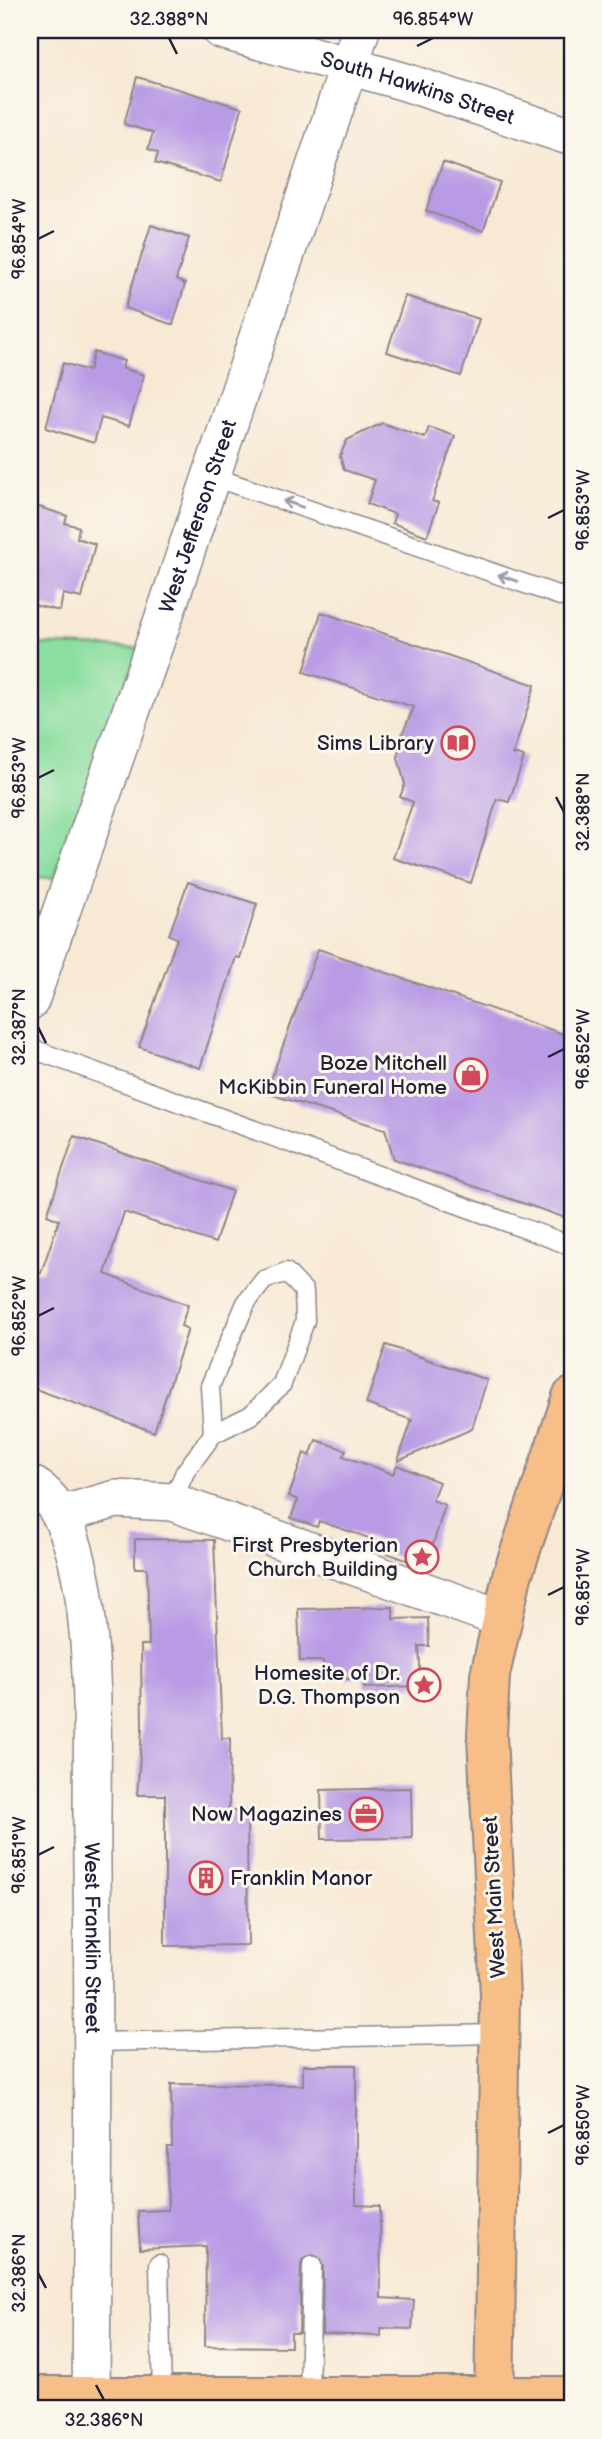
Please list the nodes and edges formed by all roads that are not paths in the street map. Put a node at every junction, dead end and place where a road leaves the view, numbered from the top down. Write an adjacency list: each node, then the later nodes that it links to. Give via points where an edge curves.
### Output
1 (221, 30): 3 (street, South Hawkins Street)
2 (360, 30): 3 (street, West Jefferson Street)
3 (348, 68): 4 (street, South Hawkins Street); 5 (street, West Jefferson Street)
4 (572, 137)
5 (211, 476): 6 (lane, one-way to 5); 7 (street, West Jefferson Street)
6 (572, 600)
7 (30, 1001)
8 (30, 1048): 9 (lane)
9 (572, 1246)
10 (572, 1397): 15 (main road, West Main Street, via 512,1576)
11 (213, 1434): 11 (lane, via 251,1415 282,1384 305,1321 304,1291 286,1272 264,1280 246,1303 210,1387); 13 (lane, via 185,1472)
12 (30, 1485): 14 (street, West Franklin Street)
13 (172, 1503): 14 (street, via 116,1499); 15 (street)
14 (60, 1515): 17 (street, West Franklin Street, via 83,1589 90,1664)
15 (503, 1619): 16 (main road, West Main Street, via 490,1675 487,1736)
16 (499, 2034): 17 (lane); 26 (main road, West Main Street)
17 (94, 2042): 24 (street, West Franklin Street)
18 (159, 2264): 21 (lane)
19 (312, 2266): 22 (lane)
20 (30, 2396): 24 (main road)
21 (162, 2396): 24 (main road); 25 (main road)
22 (309, 2396): 25 (main road); 26 (main road)
23 (572, 2396): 26 (main road)
24 (91, 2403)
25 (265, 2403)
26 (495, 2403)

